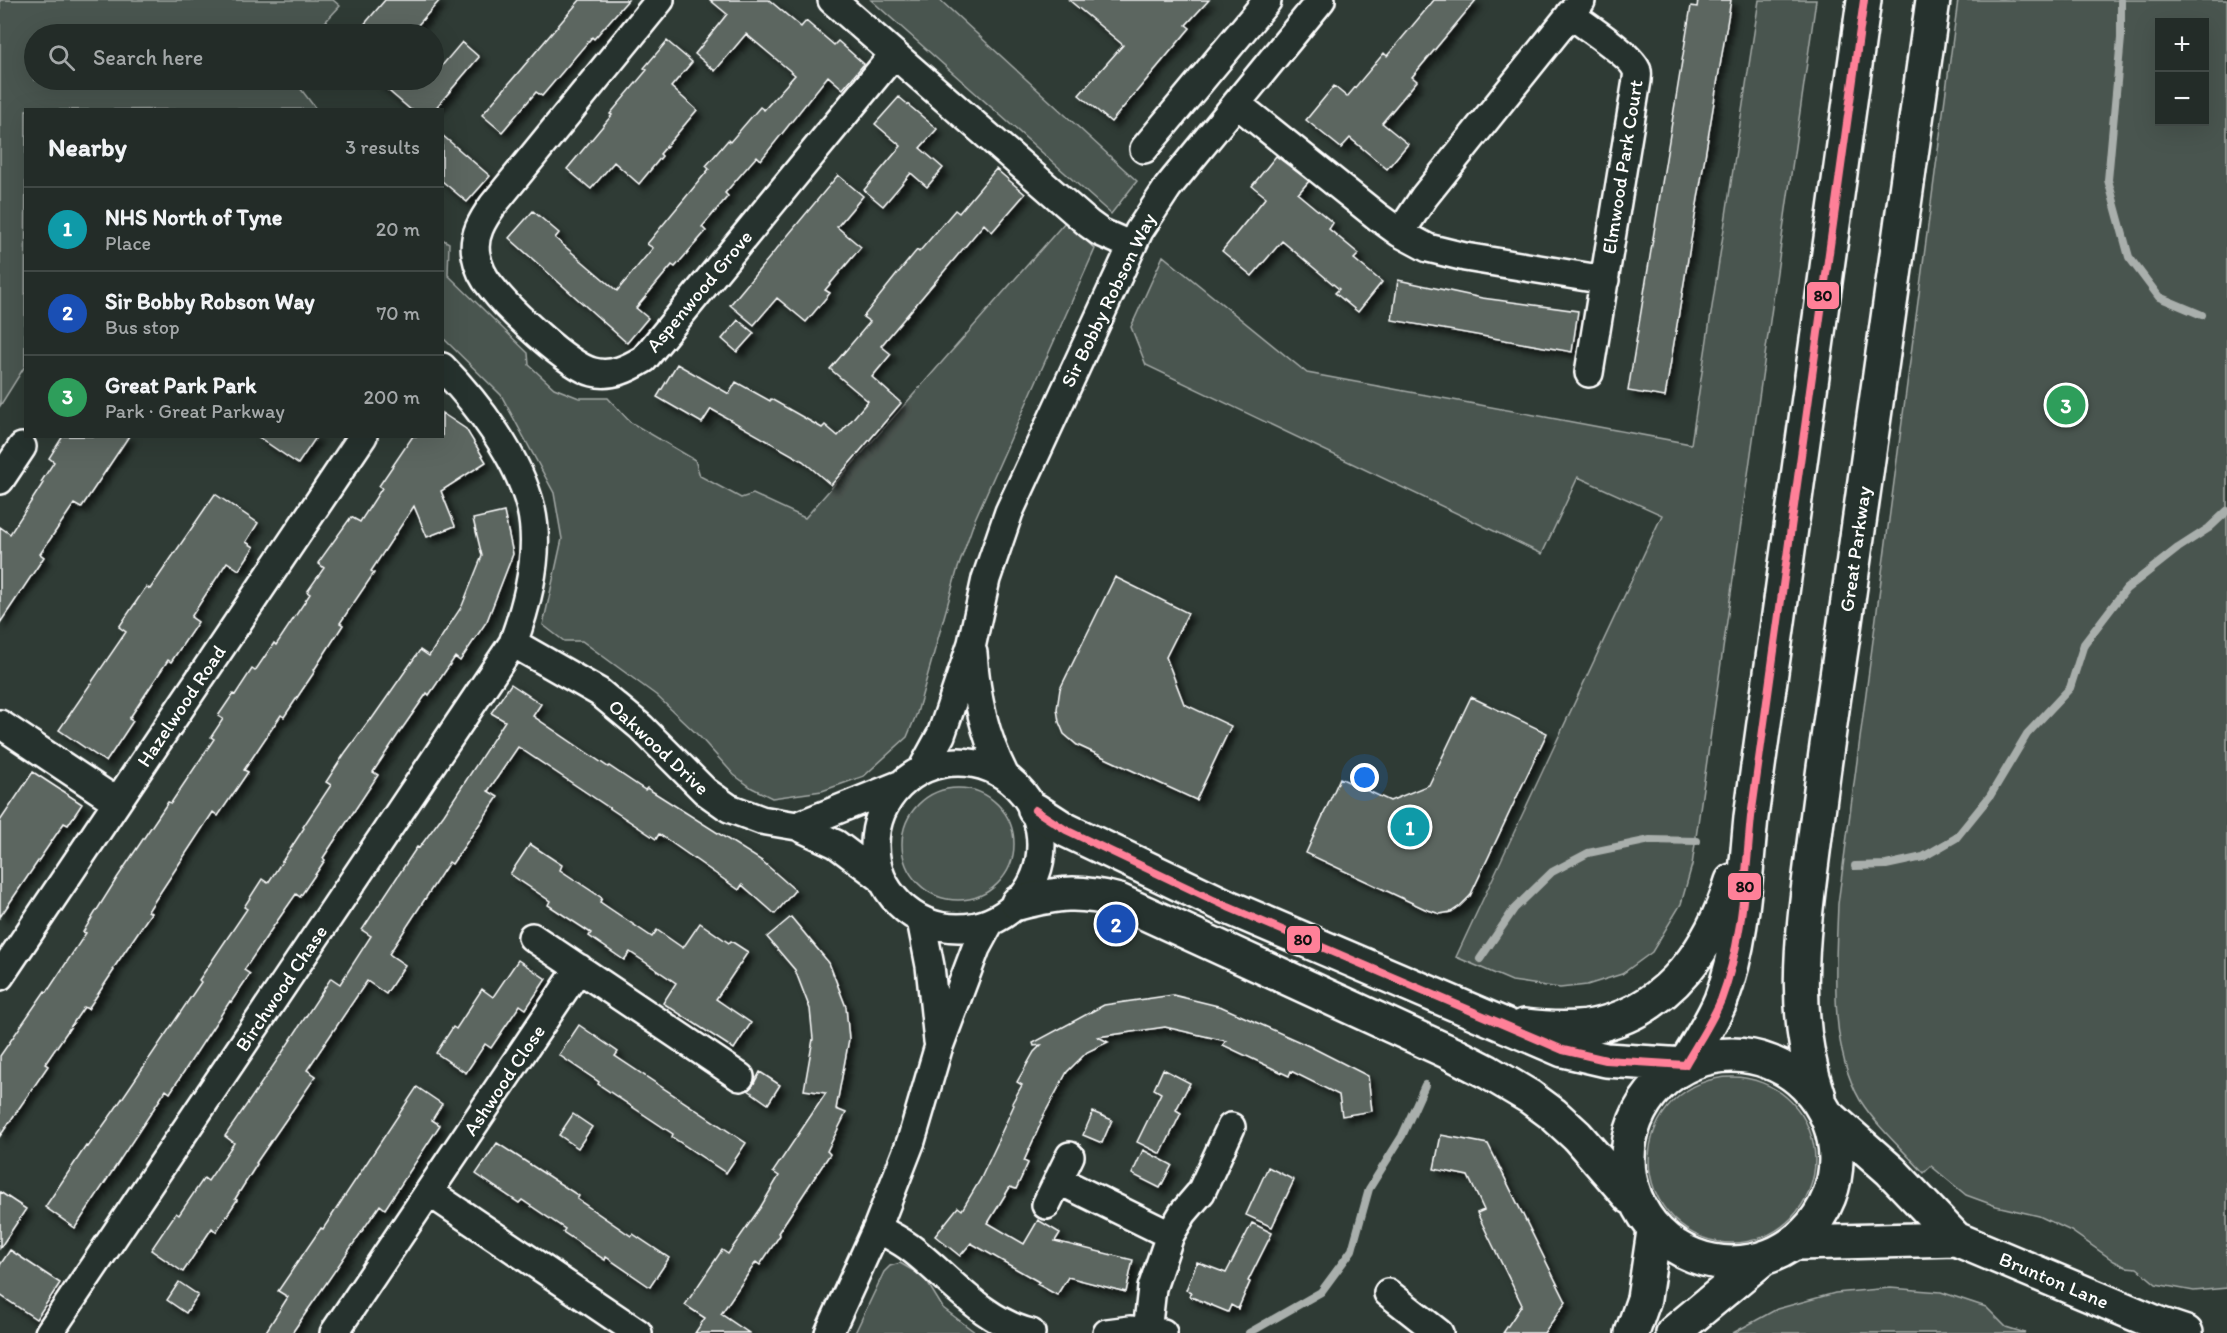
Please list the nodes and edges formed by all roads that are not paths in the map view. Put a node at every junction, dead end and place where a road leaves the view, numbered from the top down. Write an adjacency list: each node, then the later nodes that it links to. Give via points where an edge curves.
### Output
1 (660, 0): 10 (street, Aspenwood Grove, via 493,205 477,236 479,266 499,297 559,353 594,373 614,373 644,358)
2 (832, 0): 10 (street)
3 (1321, 0): 9 (street, Sir Bobby Robson Way)
4 (1864, 0): 31 (street, Great Parkway)
5 (1934, 0): 44 (street, Great Parkway, via 1819,800 1801,953 1804,1039 1810,1071)
6 (1267, 1): 8 (street)
7 (1576, 7): 15 (street, Elmwood Park Court, via 1424,197); 17 (street, Elmwood Park Court, via 1637,70)
8 (1249, 22): 9 (street); 12 (street)
9 (1281, 50): 11 (street, Sir Bobby Robson Way)
10 (894, 54): 16 (street, via 1089,224)
11 (1237, 104): 14 (street, Sir Bobby Robson Way); 15 (street, Elmwood Park Court)
12 (1162, 129): 13 (street); 14 (street)
13 (1144, 149)
14 (1194, 156): 16 (street, Sir Bobby Robson Way, via 1155,205)
15 (1400, 233): 17 (street, Elmwood Park Court, via 1428,248 1465,257)
16 (1132, 246): 24 (street, Sir Bobby Robson Way, via 1009,512 986,579)
17 (1605, 280): 19 (street, Elmwood Park Court)
18 (444, 369): 23 (street, via 491,424 531,509 532,572 526,607)
19 (1589, 374)
20 (362, 438): 29 (street, Hazelwood Road)
21 (22, 447): 22 (street)
22 (0, 480)
23 (513, 643): 32 (street, Oakwood Drive, via 599,692 641,727 705,791 729,808 760,820); 60 (street, Birchwood Chase)
24 (972, 643): 26 (street, Sir Bobby Robson Way, via 941,735); 27 (street, Sir Bobby Robson Way, via 981,715)
25 (0, 724): 29 (street)
26 (924, 766): 27 (street, via 966,760); 28 (street)
27 (1004, 774): 30 (street, via 1027,796)
28 (899, 785): 32 (street); 33 (street, via 879,822 876,841)
29 (117, 802): 39 (street, Hazelwood Road)
30 (1035, 810): 34 (street, via 1041,843 1038,860); 40 (street, via 1066,830 1228,907)
31 (1752, 816): 40 (street, via 1711,936 1675,983 1629,1016 1600,1025 1548,1029); 42 (street, Great Parkway, via 1729,976 1720,1003)
32 (797, 826): 33 (street, Oakwood Drive, via 836,844)
33 (881, 878): 35 (street, via 904,910)
34 (1018, 903): 36 (street); 49 (street, via 1081,892 1119,901 1453,1054 1553,1114)
35 (921, 921): 36 (street, via 943,928); 41 (street)
36 (989, 924): 41 (street)
37 (532, 937): 38 (street)
38 (579, 968): 43 (street); 48 (street, Ashwood Close)
39 (0, 976)
40 (1507, 1025): 42 (street, via 1584,1056)
41 (938, 1048): 51 (street, via 911,1141)
42 (1685, 1065): 44 (street, Great Parkway, via 1730,1057 1758,1060 1799,1079); 49 (street, Great Parkway, via 1661,1083 1637,1115 1626,1155)
43 (740, 1077)
44 (1825, 1108): 54 (street, Brunton Lane); 55 (street, Great Parkway, via 1836,1142 1833,1185 1824,1209)
45 (1231, 1127): 53 (street, via 1201,1192)
46 (1070, 1156): 47 (street)
47 (1058, 1180): 50 (street); 53 (street)
48 (429, 1192): 61 (street, Ashwood Close); 62 (street)
49 (1630, 1197): 52 (street, Great Parkway)
50 (1046, 1205)
51 (877, 1228): 63 (street); 64 (street, via 912,1249 1002,1322)
52 (1654, 1231): 56 (street, Great Parkway, via 1704,1256); 66 (street, via 1644,1299)
53 (1170, 1235): 59 (street, via 1152,1288)
54 (1956, 1239): 55 (street, Brunton Lane); 68 (street, Brunton Lane)
55 (1798, 1243): 56 (street, Great Parkway)
56 (1761, 1260): 67 (street, Great Parkway)
57 (1388, 1293): 58 (street)
58 (1449, 1329)
59 (1155, 1332): 65 (street)
60 (49, 1333)
61 (334, 1333)
62 (638, 1333)
63 (829, 1333)
64 (1031, 1333)
65 (1107, 1333)
66 (1632, 1333)
67 (1673, 1333)
68 (2186, 1333)

